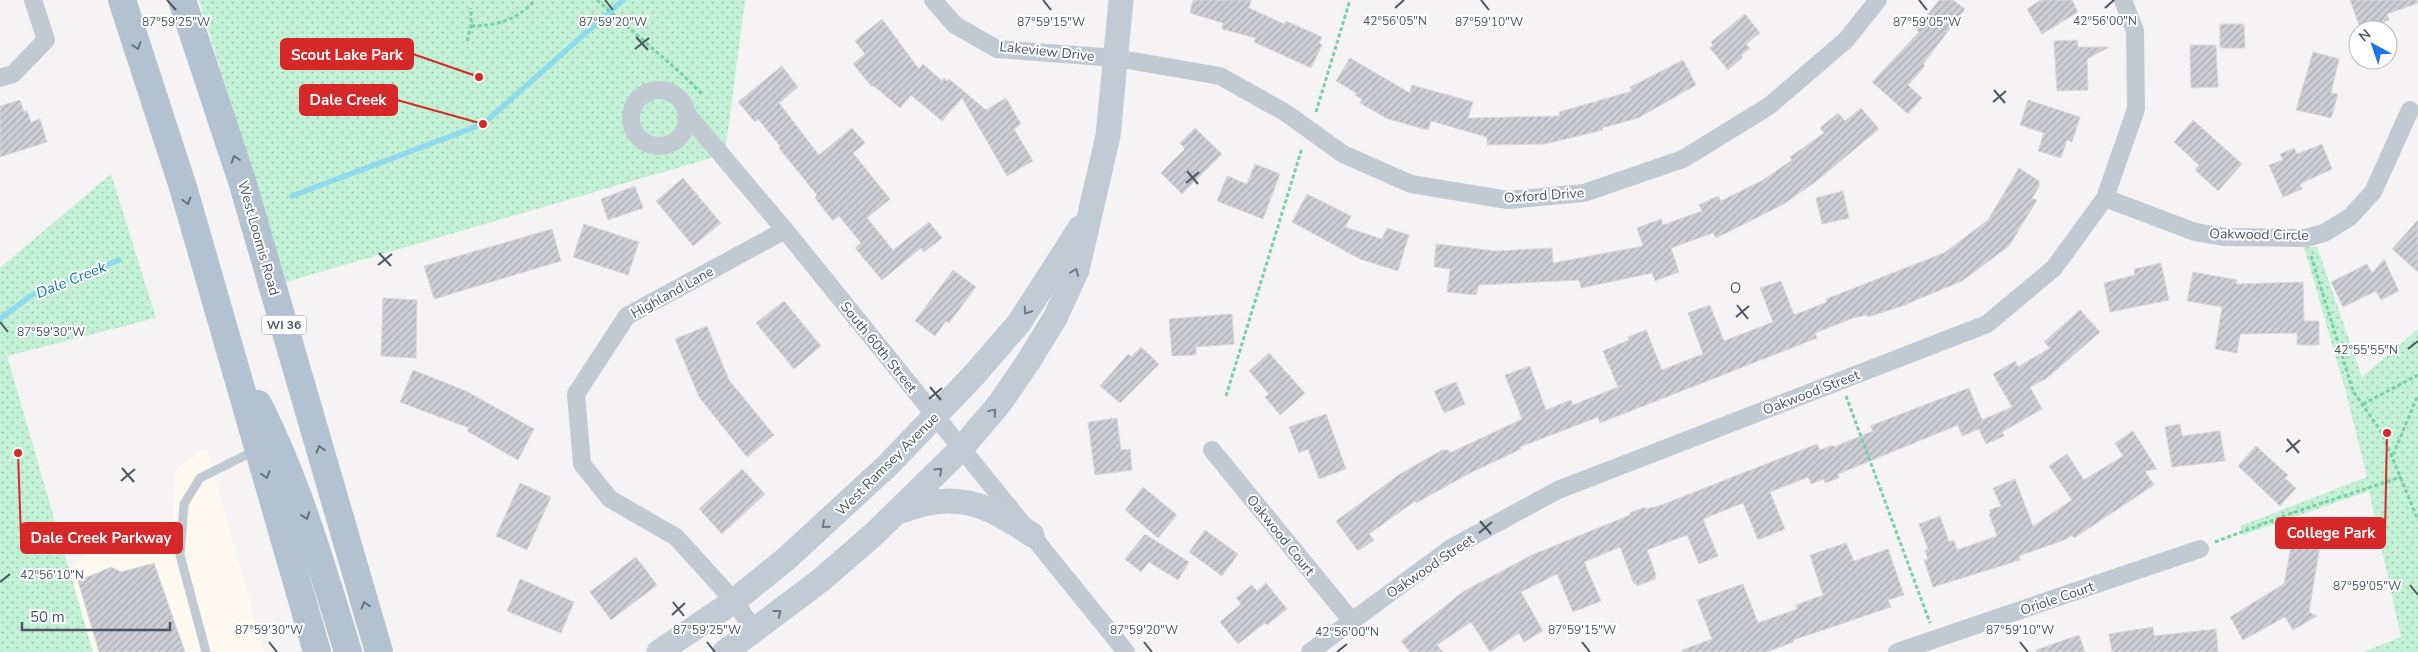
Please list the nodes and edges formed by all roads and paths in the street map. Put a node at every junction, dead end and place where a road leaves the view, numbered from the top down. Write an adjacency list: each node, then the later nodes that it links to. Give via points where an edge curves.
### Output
1 (33, 0): 15 (street, via 46,40)
2 (122, 0): 25 (main road, one-way to 25, via 183,187)
3 (182, 0): 49 (main road, West Loomis Road / WI 36, one-way to 3, via 242,181)
4 (535, 0): 12 (path, via 512,19 488,26)
5 (597, 0): 16 (path)
6 (934, 0): 14 (street, Lakeview Drive, via 955,25 997,49)
7 (1121, 0): 14 (street, West Ramsey Avenue)
8 (1350, 0): 19 (path)
9 (1878, 0): 14 (street, Oxford Drive, via 1846,40 1770,106 1683,159 1584,193 1508,200 1411,184 1343,154 1286,113 1220,76)
10 (2123, 0): 21 (street, Oakwood Street, via 2135,31 2136,109)
11 (471, 8): 12 (path)
12 (471, 26): 13 (path)
13 (466, 41)
14 (1116, 58): 22 (street, West Ramsey Avenue, via 1108,136)
15 (7, 76)
16 (703, 95)
17 (2410, 110): 24 (street, Oakwood Circle, via 2372,192 2350,218 2324,233)
18 (686, 113): 23 (street, South 60th Street)
19 (1314, 120)
20 (1303, 145): 28 (path)
21 (2105, 198): 24 (street, Oakwood Circle, via 2195,232); 42 (street, Oakwood Street, via 2054,268 1987,324 1558,490 1451,548)
22 (1091, 211): 31 (street, West Ramsey Avenue, one-way to 31, via 1019,323); 33 (street, West Ramsey Avenue, one-way to 22, via 1000,403 1055,318 1077,270)
23 (785, 230): 31 (street, South 60th Street); 41 (street, Highland Lane, via 627,316 576,394 582,464 610,499 676,538)
24 (2306, 238): 30 (path, via 2353,391)
25 (228, 344): 32 (main road); 48 (main road, one-way to 48, via 280,448 308,521)
26 (2418, 375): 30 (path)
27 (2418, 395): 35 (path)
28 (1226, 396)
29 (1846, 396): 43 (path)
30 (2363, 404): 35 (path)
31 (934, 416): 33 (street, South 60th Street); 41 (street, West Ramsey Avenue, one-way to 41, via 835,516)
32 (258, 449): 46 (lane, via 200,478 184,504 180,555); 47 (main road, one-way to 47)
33 (962, 449): 37 (street, West Ramsey Avenue, one-way to 33); 39 (street, South 60th Street)
34 (1212, 450): 42 (street, Oakwood Court)
35 (2393, 456): 36 (path)
36 (2401, 477): 38 (path); 40 (path, via 2289,514)
37 (896, 512): 39 (street, via 925,502 964,502 1007,517); 44 (street, West Ramsey Avenue, one-way to 37, via 822,580)
38 (2418, 520)
39 (1032, 535): 52 (street, South 60th Street)
40 (2200, 549): 45 (street, Oriole Court)
41 (734, 601): 44 (street, Highland Lane); 50 (street, West Ramsey Avenue)
42 (1351, 620): 53 (street, Oakwood Street)
43 (1932, 628)
44 (755, 631): 51 (street, West Ramsey Avenue)
45 (1916, 649): 54 (street, Oriole Court)
46 (206, 652)
47 (317, 652)
48 (348, 652)
49 (379, 652)
50 (659, 652)
51 (725, 652)
52 (1126, 652)
53 (1310, 652)
54 (1897, 652)

